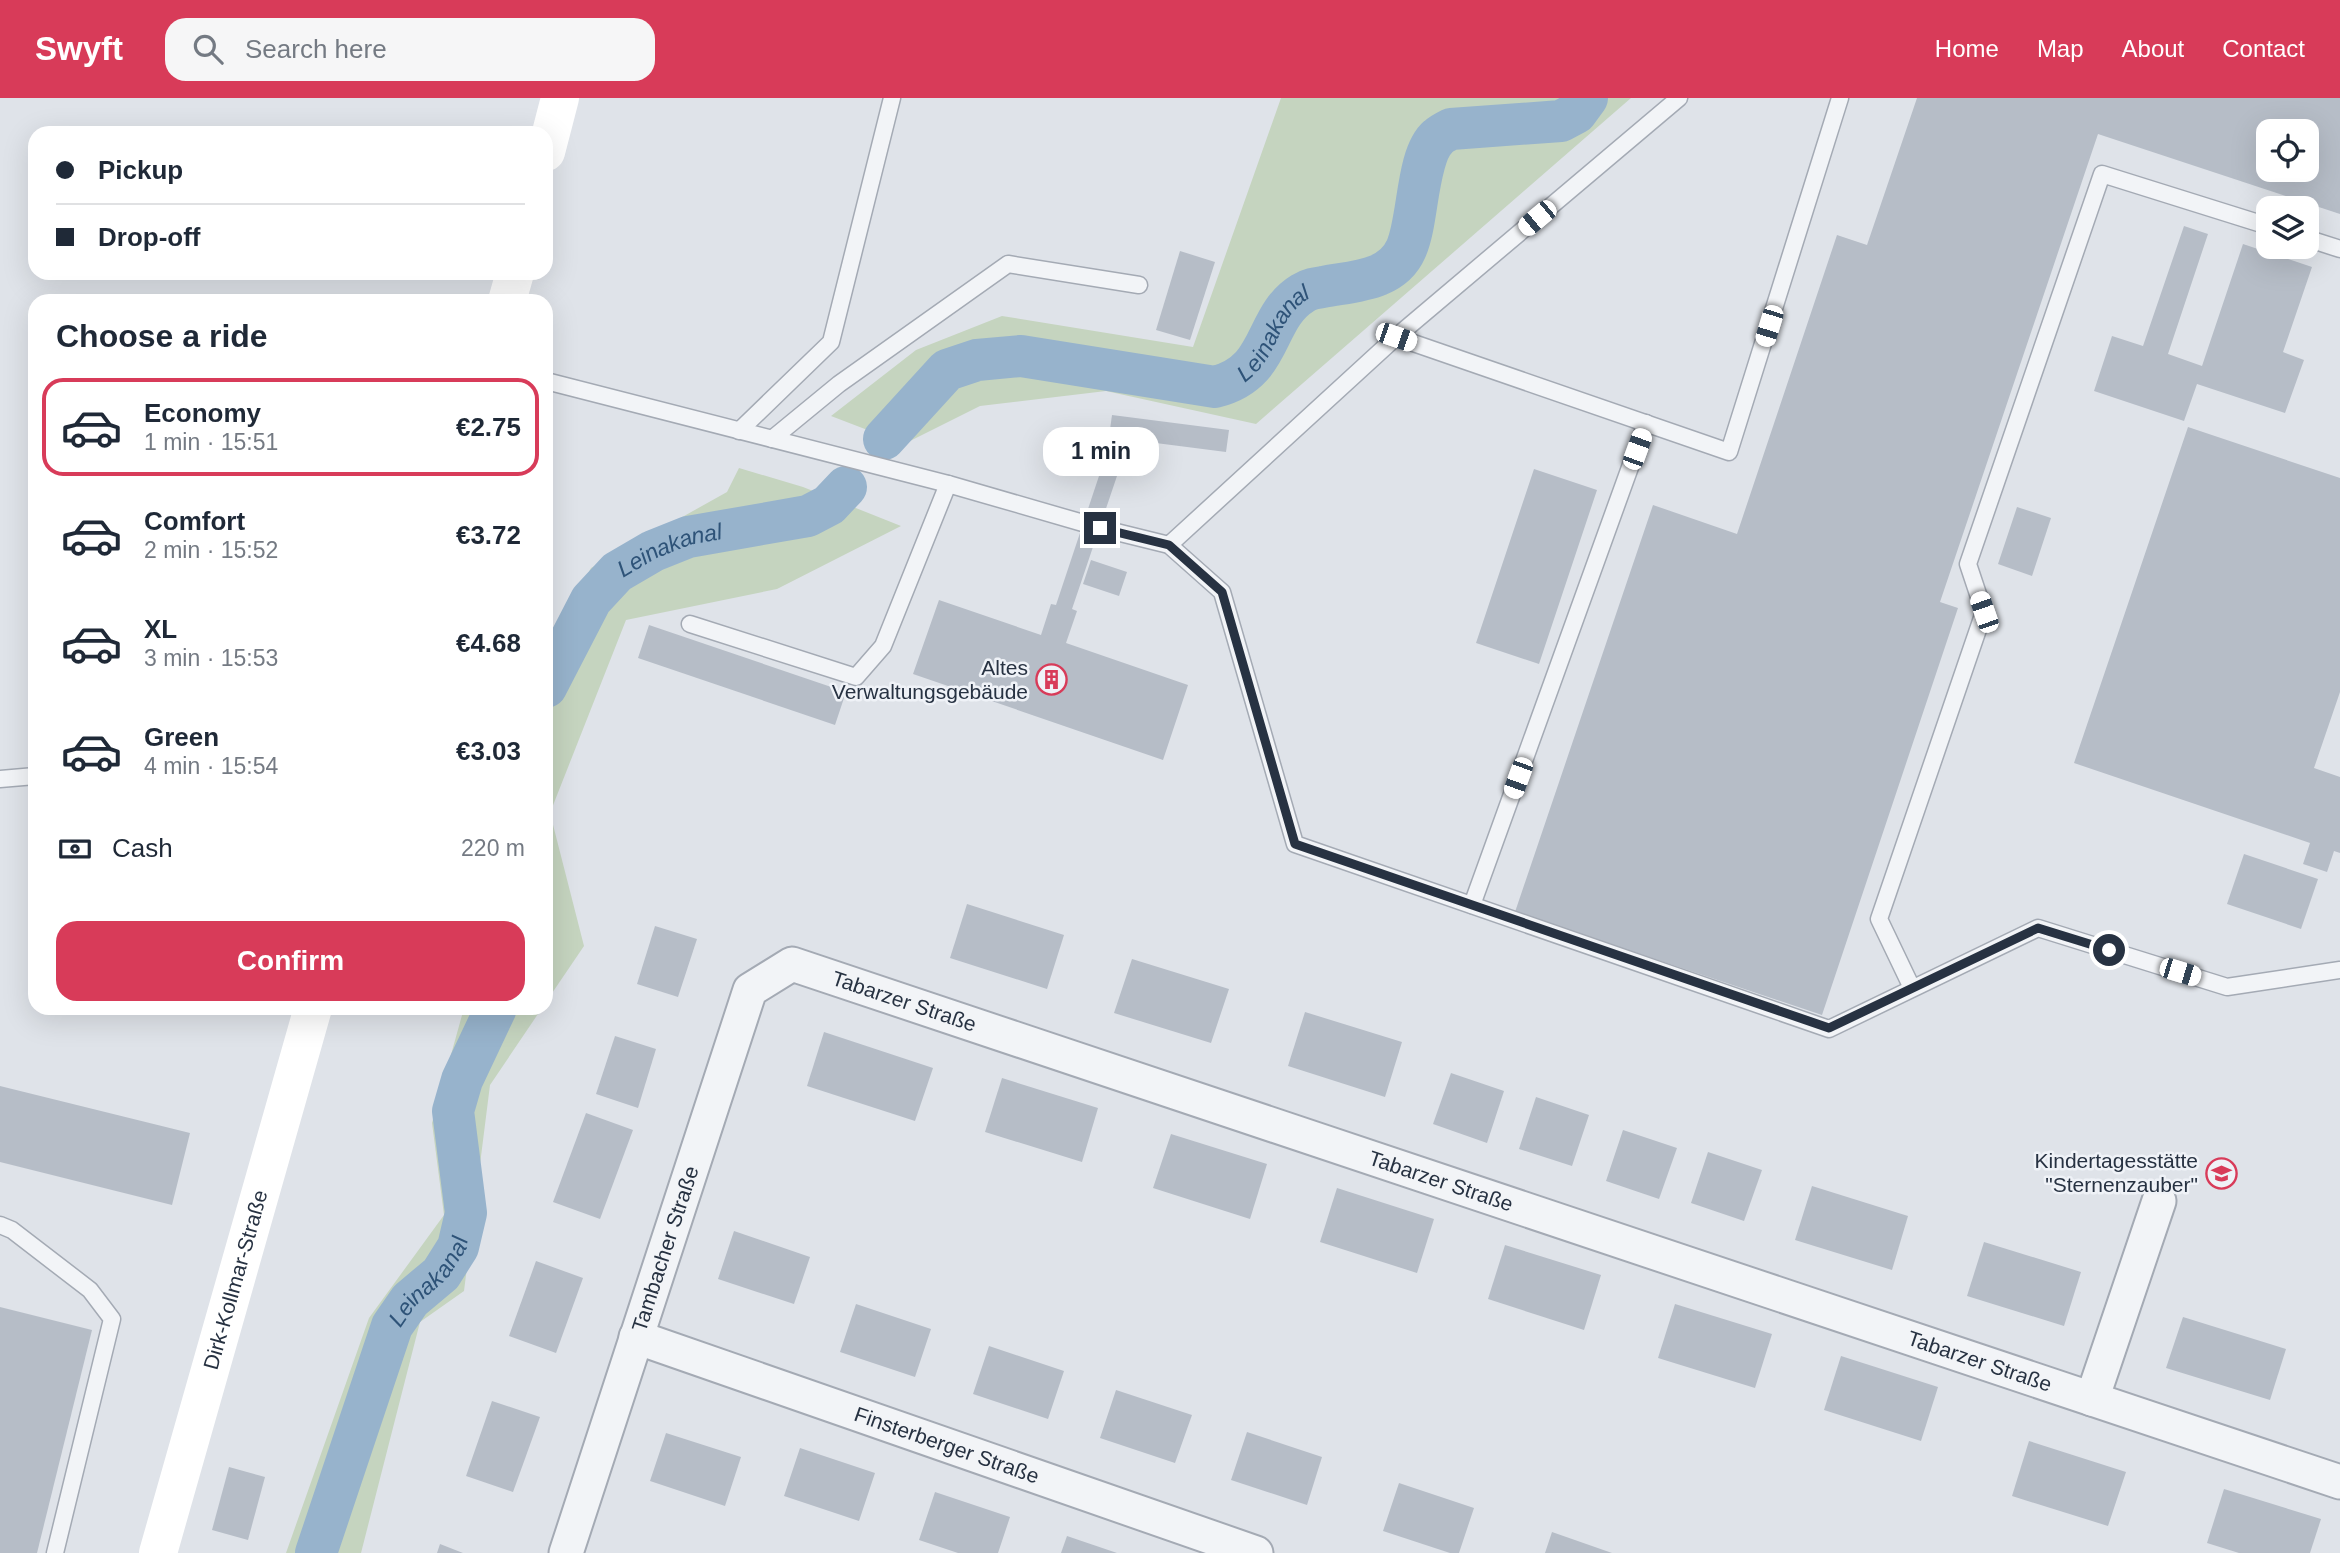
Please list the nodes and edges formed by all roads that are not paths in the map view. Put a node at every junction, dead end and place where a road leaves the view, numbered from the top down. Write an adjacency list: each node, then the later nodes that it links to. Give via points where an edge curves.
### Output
1 (560, 98): 5 (street)
2 (892, 98): 13 (lane, via 831,342)
3 (1679, 98): 10 (lane)
4 (1840, 98): 12 (lane, via 1729,452)
5 (553, 126)
6 (2256, 222): 25 (lane, via 2102,174 1968,565 1984,612 1879,919)
7 (2319, 242): 8 (lane)
8 (2340, 249)
9 (1139, 285): 14 (lane, via 1008,264 839,384)
10 (1396, 337): 12 (lane); 18 (lane)
11 (553, 384): 13 (lane)
12 (1646, 423): 22 (lane)
13 (739, 431): 14 (lane)
14 (772, 439): 15 (lane)
15 (948, 484): 16 (lane); 19 (lane, via 883,646 856,677)
16 (1083, 523)
17 (1100, 528): 18 (lane)
18 (1169, 545): 22 (lane, via 1222,592 1295,844)
19 (690, 624)
20 (28, 777): 21 (lane)
21 (0, 779)
22 (1472, 905): 25 (lane, via 1829,1028)
23 (792, 964): 29 (street, Tambacher Straße, via 750,990); 30 (street, Tabarzer Straße)
24 (2340, 970): 25 (lane, via 2228,987 2038,928)
25 (1912, 988)
26 (311, 1015): 33 (street, Dirk-Kollmar-Straße)
27 (2159, 1201): 30 (street)
28 (0, 1225): 32 (lane, via 90,1290 112,1319)
29 (636, 1337): 34 (street, Tambacher Straße); 35 (street, Finsterberger Straße)
30 (2092, 1399): 31 (street, Tabarzer Straße)
31 (2340, 1482)
32 (55, 1553)
33 (160, 1553)
34 (566, 1553)
35 (1256, 1553)

